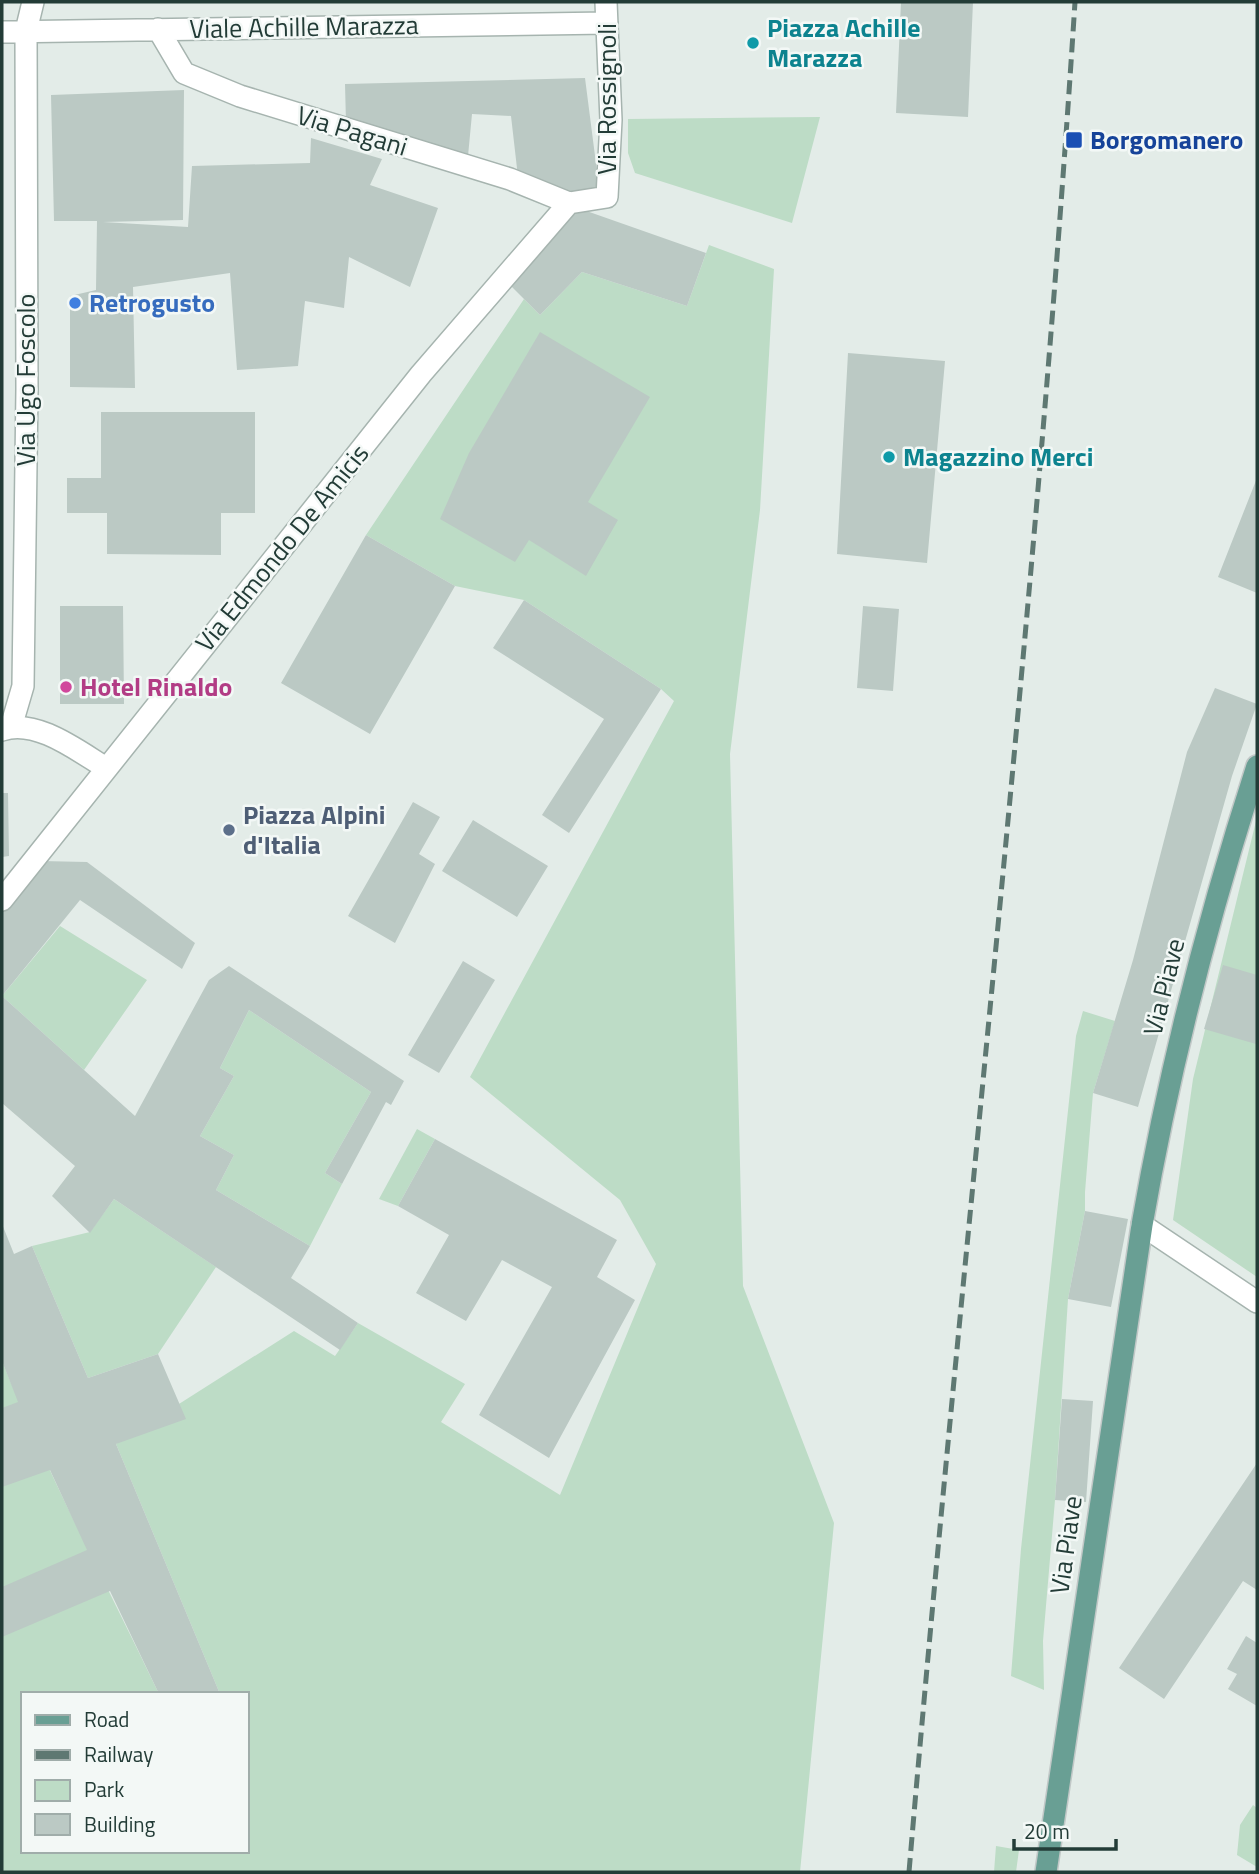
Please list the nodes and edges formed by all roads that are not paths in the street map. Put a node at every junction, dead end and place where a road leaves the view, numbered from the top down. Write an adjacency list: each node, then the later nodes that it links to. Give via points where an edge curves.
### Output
1 (33, 2): 4 (street, Via Ugo Foscolo)
2 (607, 12): 3 (street, Viale Achille Marazza); 6 (street, Via Rossignoli, via 611,120 607,197)
3 (158, 29): 4 (street, Viale Achille Marazza); 6 (street, Via Pagani, via 184,74 240,96 510,179)
4 (26, 31): 5 (street, Viale Achille Marazza); 7 (street, Via Ugo Foscolo, via 23,686)
5 (2, 32)
6 (569, 203): 9 (street, Via Edmondo De Amicis, via 421,374)
7 (7, 728): 9 (street, via 48,733)
8 (1257, 766): 11 (main road, Via Piave, via 1191,990 1159,1123)
9 (106, 768): 10 (street, Via Edmondo De Amicis)
10 (2, 900)
11 (1142, 1225): 12 (street); 13 (main road, Via Piave)
12 (1257, 1302)
13 (1046, 1872)

